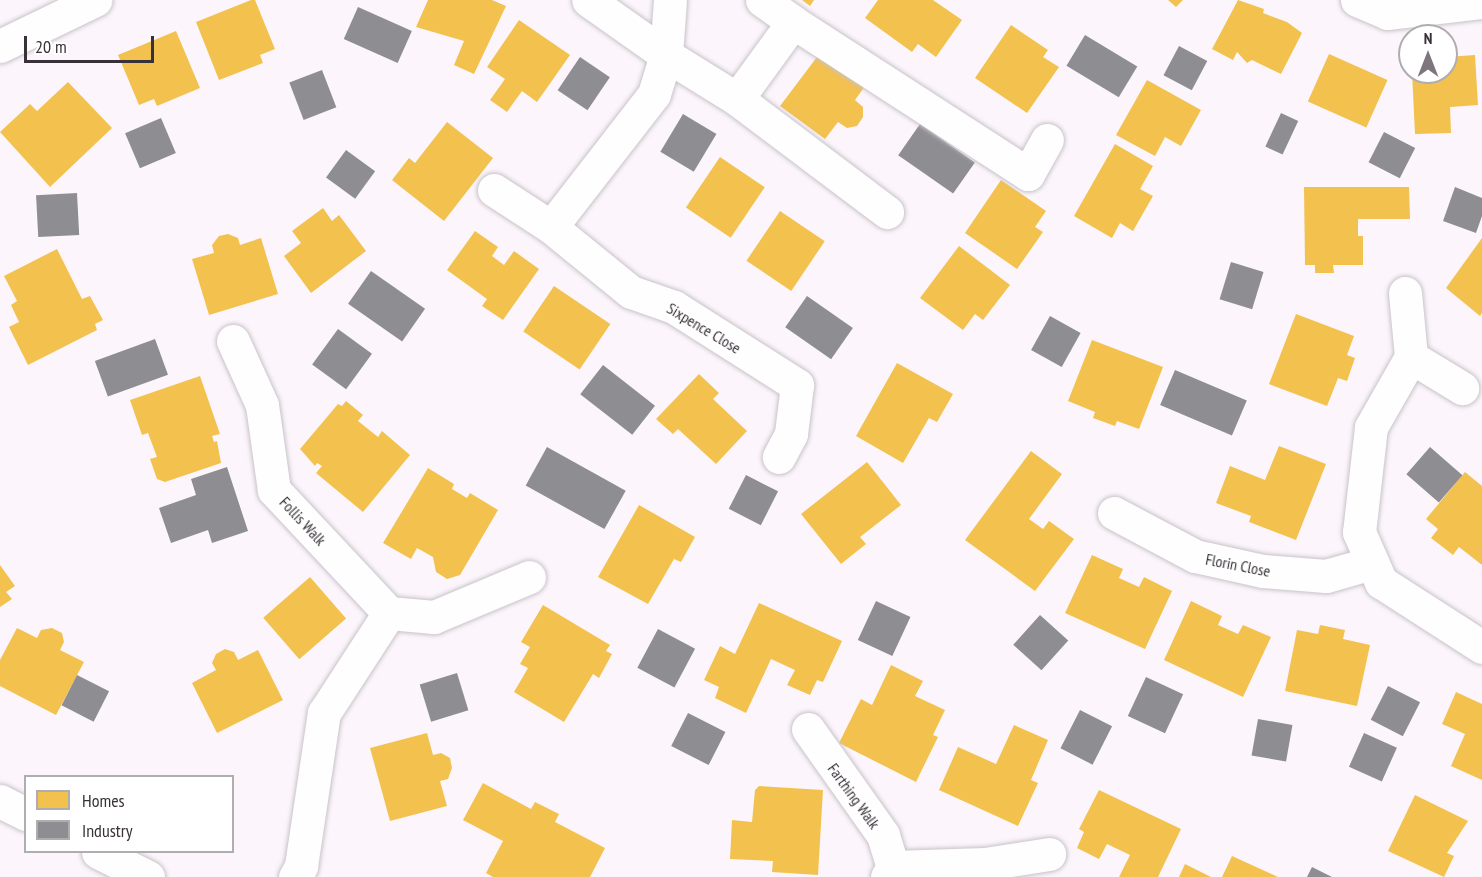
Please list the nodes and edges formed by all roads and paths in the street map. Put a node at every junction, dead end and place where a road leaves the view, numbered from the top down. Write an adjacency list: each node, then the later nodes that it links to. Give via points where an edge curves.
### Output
1 (95, 0): 8 (street)
2 (588, 0): 9 (street)
3 (670, 0): 9 (street)
4 (762, 0): 7 (street)
5 (1357, 0): 6 (street, via 1386,13)
6 (1482, 2)
7 (793, 22): 10 (street); 11 (street, via 1028,174)
8 (0, 46)
9 (666, 54): 10 (street); 14 (street, via 654,94)
10 (737, 99): 13 (street)
11 (1047, 140)
12 (494, 190): 14 (street, Sixpence Close)
13 (887, 212)
14 (552, 227): 19 (street, Sixpence Close, via 631,292 674,307 797,385 791,434)
15 (1405, 293): 17 (street)
16 (233, 341): 23 (street, Follis Walk, via 262,405 274,490)
17 (1411, 357): 18 (street); 21 (street, via 1371,427 1359,532)
18 (1462, 388)
19 (779, 457)
20 (1114, 513): 21 (street, Florin Close, via 1195,556 1263,571 1326,576)
21 (1372, 563): 24 (street, via 1381,582)
22 (529, 578): 23 (street, via 434,617)
23 (389, 613): 32 (street, via 324,712 301,866)
24 (1482, 647)
25 (808, 729): 30 (street, Farthing Walk, via 883,835)
26 (0, 801): 27 (street)
27 (24, 813)
28 (100, 853): 31 (street)
29 (1049, 854): 30 (street, Farthing Walk)
30 (890, 872)
31 (148, 877)
32 (295, 877)

